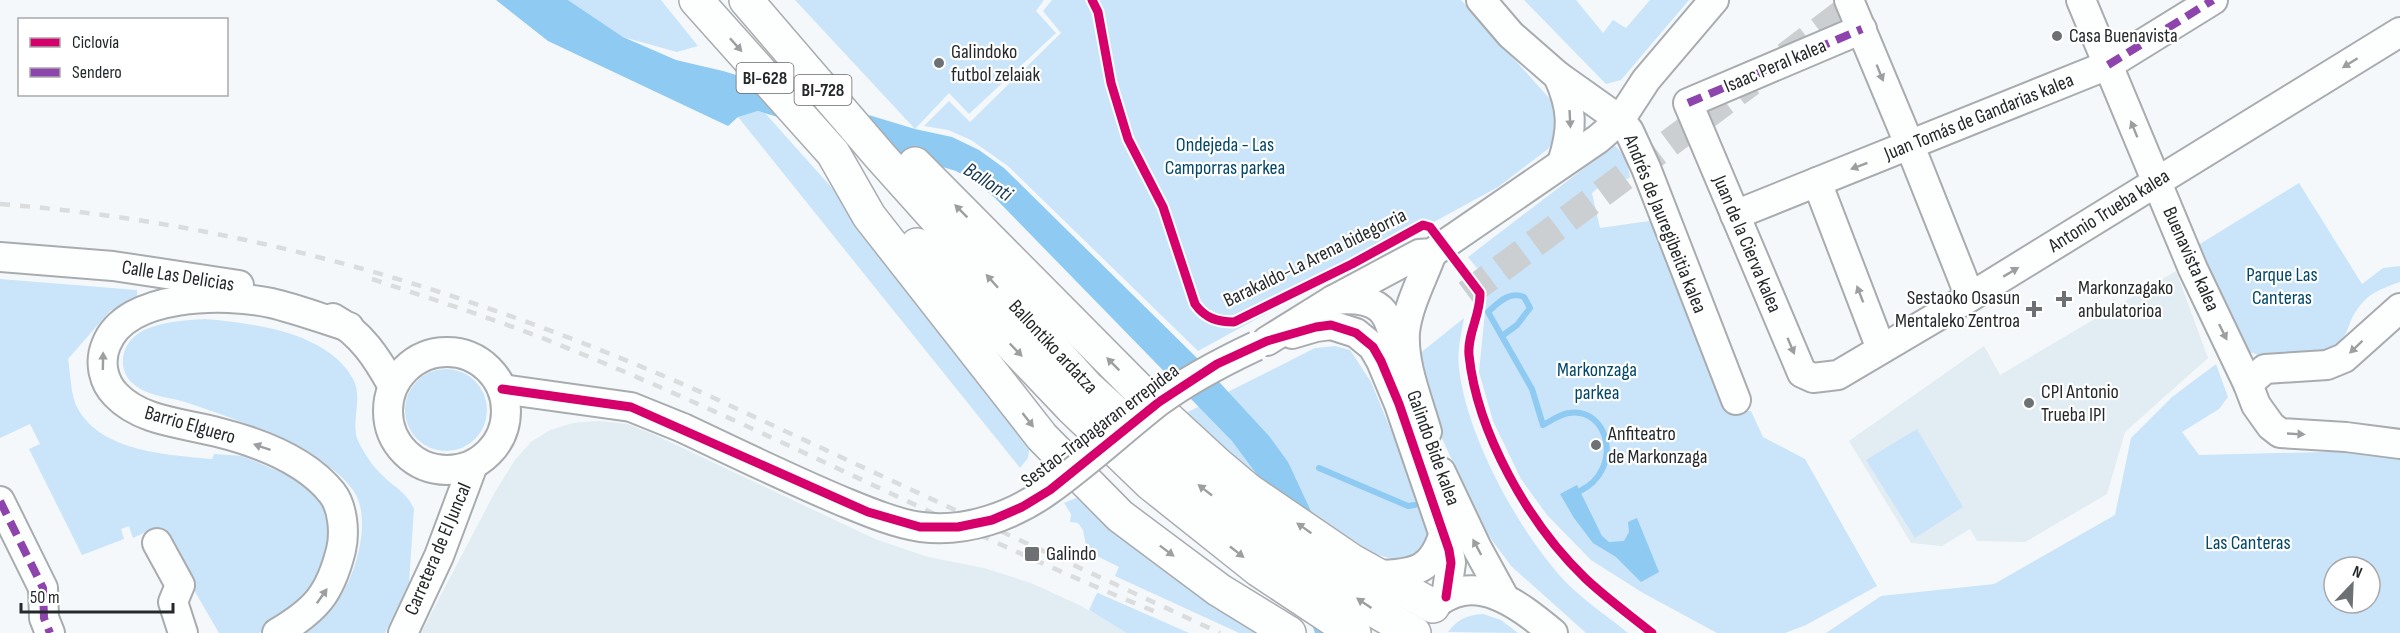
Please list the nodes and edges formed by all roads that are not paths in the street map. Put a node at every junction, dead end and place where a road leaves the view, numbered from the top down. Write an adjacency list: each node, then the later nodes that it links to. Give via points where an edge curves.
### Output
1 (1481, 0): 11 (street, Andrés de Jauregibeitia kalea, via 1511,35)
2 (1714, 0): 13 (street, via 1646,80)
3 (1849, 0): 8 (street)
4 (2081, 0): 10 (street, Buenavista kalea)
5 (2213, 0): 10 (street, Juan Tomás de Gandarias kalea)
6 (696, 1): 15 (main road, BI-628, one-way to 15)
7 (756, 12): 40 (main road, one-way to 7, via 1248,490 1185,436 826,74); 43 (main road, Ballontiko ardatza / BI-728, one-way to 7, via 1379,613 1276,545 1175,467 1087,387)
8 (1862, 29): 12 (street, Isaac Peral kalea); 14 (street, one-way to 14)
9 (2400, 32): 18 (street, Antonio Trueba kalea, one-way to 18)
10 (2108, 65): 14 (street, Juan Tomás de Gandarias kalea); 18 (street, Buenavista kalea, one-way to 10)
11 (1558, 76): 13 (street, Andrés de Jauregibeitia kalea); 16 (street, one-way to 16, via 1570,112)
12 (1688, 103): 19 (street, Juan de la Cierva kalea)
13 (1609, 111): 16 (street, via 1598,139); 34 (street, Andrés de Jauregibeitia kalea, via 1629,131 1641,154)
14 (1910, 146): 17 (street, Juan Tomás de Gandarias kalea, one-way to 17); 22 (street)
15 (833, 153): 49 (main road, one-way to 49, via 869,216 1042,437 1120,516 1219,590); 50 (main road, Ballontiko ardatza, one-way to 50, via 949,281 1150,484 1259,570)
16 (1568, 160): 20 (street)
17 (1817, 182): 19 (street, Juan Tomás de Gandarias kalea); 28 (street, one-way to 17)
18 (2157, 182): 22 (street, Antonio Trueba kalea, one-way to 18); 31 (street, Buenavista kalea, one-way to 31)
19 (1735, 215): 30 (street, Juan de la Cierva kalea, one-way to 30, via 1802,373)
20 (1426, 254): 23 (street); 25 (street, via 1396,284); 29 (street, Galindo Bide kalea)
21 (0, 257): 26 (street, Calle Las Delicias, via 113,266 238,285 293,298)
22 (1970, 297): 28 (street, Antonio Trueba kalea)
23 (1333, 300): 25 (street, via 1368,301); 27 (street)
24 (2400, 308): 31 (street, one-way to 31, via 2344,358 2327,365 2265,369)
25 (1377, 322): 27 (street, via 1316,327); 29 (street, Galindo Bide kalea, via 1373,347)
26 (349, 327): 32 (street, via 377,358); 46 (street, Barrio Elguero, one-way to 26, via 321,600 335,575 343,519 333,494 307,470 273,451 133,409 115,394 103,374 102,353 109,337 124,320 144,309 209,298 269,303)
27 (1262, 343): 33 (street, Sestao-Trapagaran errepidea, bridge, via 1183,385 1050,490 1022,507 992,520 958,527 920,527 868,512 631,407)
28 (1881, 349): 30 (street, Antonio Trueba kalea, via 1838,375)
29 (1393, 367): 38 (street, Galindo Bide kalea); 41 (street, Galindo Bide kalea, one-way to 29, via 1477,548)
30 (1813, 378)
31 (2248, 384): 35 (street, Buenavista kalea, one-way to 35, via 2256,405 2280,433)
32 (392, 385): 33 (street, via 402,370 417,359 434,352 452,351 486,366); 36 (street, via 388,423 394,440 406,454 421,465 439,470)
33 (502, 389): 36 (street, via 504,429 486,456)
34 (1736, 400)
35 (2400, 444)
36 (473, 465): 42 (street, Carretera de El Juncal, via 439,556)
37 (0, 501): 44 (street, via 43,588 44,618)
38 (1444, 532): 40 (street, via 1440,548 1423,568 1406,573); 43 (street, Galindo Bide kalea, via 1451,563)
39 (157, 543): 45 (street, via 180,585 173,602)
40 (1365, 568): 43 (main road)
41 (1505, 599): 43 (street, via 1482,590 1459,591); 51 (street)
42 (416, 604): 47 (street, Carretera de El Juncal); 48 (street)
43 (1427, 616)
44 (50, 633)
45 (183, 633)
46 (277, 633)
47 (403, 633)
48 (429, 633)
49 (1289, 633)
50 (1354, 633)
51 (1553, 633)

